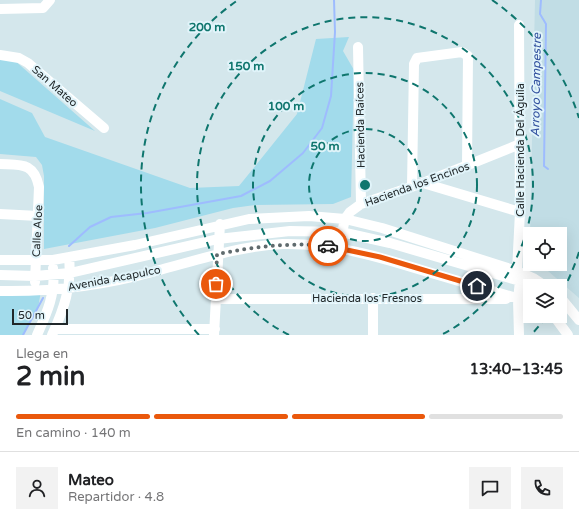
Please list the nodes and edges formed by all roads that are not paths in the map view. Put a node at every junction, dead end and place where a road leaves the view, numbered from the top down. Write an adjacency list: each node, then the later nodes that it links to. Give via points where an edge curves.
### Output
1 (50, 0): 2 (street, via 43,8)
2 (0, 9)
3 (519, 25): 7 (street, Calle Hacienda Del Águila)
4 (358, 47): 12 (street, Hacienda Raíces)
5 (0, 56): 6 (street, San Mateo, via 19,58 30,64)
6 (104, 128)
7 (520, 144): 9 (street, Hacienda los Encinos); 13 (street, Calle Hacienda Del Águila)
8 (0, 164): 15 (street, Calle Aloe, via 22,165 34,172 39,187)
9 (467, 165): 10 (street, Hacienda los Encinos); 11 (street, via 468,56 462,52 417,58 414,64)
10 (423, 183): 11 (street, Hacienda los Encinos); 13 (street)
11 (412, 186): 12 (street, Hacienda los Encinos)
12 (361, 204): 16 (street, Hacienda los Encinos)
13 (520, 212): 26 (street, Calle Hacienda Del Águila)
14 (0, 214): 15 (street)
15 (38, 216): 25 (street, Calle Aloe)
16 (345, 219): 17 (street, via 275,216); 18 (street, Hacienda los Encinos); 26 (street, via 382,228)
17 (220, 224): 19 (street); 22 (street, via 135,245)
18 (341, 232): 19 (street, Avenida Acapulco, via 290,231); 20 (street, Hacienda los Encinos); 32 (street, Avenida Acapulco, via 390,243)
19 (218, 240): 21 (street); 27 (street, Avenida Acapulco)
20 (339, 247): 21 (street, Avenida Acapulco, via 283,244); 39 (street, Avenida Acapulco)
21 (217, 254): 33 (street, Avenida Acapulco, via 127,278); 38 (street)
22 (69, 257): 24 (street); 27 (street)
23 (0, 260): 25 (street)
24 (52, 260): 25 (street); 29 (street)
25 (35, 261): 30 (street, Calle Aloe)
26 (517, 271): 31 (street); 32 (street, Calle Hacienda Del Águila)
27 (70, 273): 29 (street, Avenida Acapulco); 33 (street)
28 (0, 275): 30 (street, Avenida Acapulco)
29 (54, 275): 30 (street, Avenida Acapulco); 34 (street)
30 (35, 276): 35 (street, Calle Aloe)
31 (534, 279)
32 (520, 281): 39 (street, Calle Hacienda Del Águila)
33 (69, 288): 34 (street, Avenida Acapulco); 44 (street)
34 (54, 289): 35 (street, Avenida Acapulco); 46 (street)
35 (34, 290): 36 (street, Avenida Acapulco)
36 (0, 291)
37 (373, 298): 38 (street, Hacienda los Fresnos); 39 (street, Hacienda los Fresnos); 47 (street)
38 (216, 299): 45 (street)
39 (518, 299): 40 (street, Avenida Acapulco); 48 (street, Calle Hacienda Del Águila)
40 (523, 300)
41 (567, 305): 42 (street)
42 (579, 320)
43 (559, 323): 49 (street)
44 (54, 332): 45 (street)
45 (214, 332)
46 (38, 335)
47 (373, 335)
48 (519, 335)
49 (568, 335)

